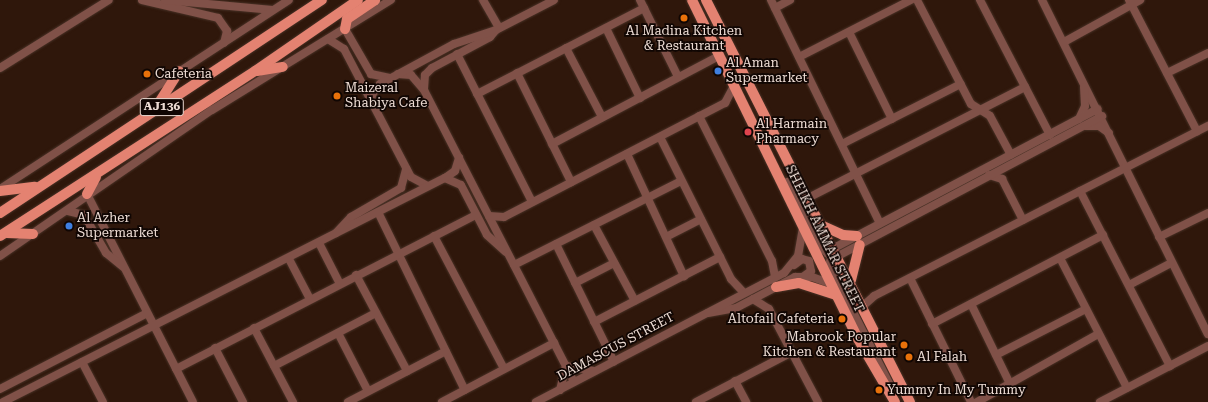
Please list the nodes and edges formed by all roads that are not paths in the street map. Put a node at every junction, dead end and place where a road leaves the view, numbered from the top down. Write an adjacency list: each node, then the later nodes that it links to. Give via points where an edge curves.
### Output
1 (109, 0): 39 (street)
2 (142, 0): 32 (street, via 218,18 227,31)
3 (165, 0): 24 (street)
4 (289, 0): 24 (street)
5 (322, 0): 58 (main road, AJ136)
6 (358, 0): 25 (main road, AJ136)
7 (368, 0): 25 (main road)
8 (375, 0): 27 (main road, via 347,19)
9 (391, 0): 27 (street)
10 (483, 0): 28 (street)
11 (554, 0): 28 (street)
12 (640, 0): 23 (street)
13 (692, 0): 36 (main road, SHEIKH AMMAR STREET)
14 (706, 0): 90 (main road)
15 (790, 0): 22 (street)
16 (911, 0): 29 (street)
17 (917, 0): 47 (street)
18 (980, 0): 49 (street)
19 (1042, 0): 31 (street)
20 (1140, 0): 21 (street)
21 (1130, 2): 31 (street); 43 (street)
22 (773, 4): 37 (street)
23 (644, 8): 26 (street); 45 (street)
24 (274, 10): 32 (street)
25 (344, 10): 41 (main road, AJ136)
26 (606, 28): 33 (street); 52 (street)
27 (345, 29): 30 (street); 44 (street, via 370,74)
28 (497, 29): 35 (street, via 490,37); 44 (street, via 454,44)
29 (849, 32): 37 (street); 61 (street)
30 (328, 39): 38 (street); 53 (street, via 344,49)
31 (1064, 42): 46 (street)
32 (224, 43): 40 (street)
33 (566, 48): 42 (street); 60 (street)
34 (1208, 53): 43 (street)
35 (457, 54): 50 (street, via 428,71); 51 (street)
36 (719, 56): 45 (street); 48 (main road, SHEIKH AMMAR STREET)
37 (799, 57): 69 (street)
38 (283, 67): 41 (main road); 88 (street)
39 (0, 68)
40 (179, 71): 58 (main road, via 167,94); 86 (street)
41 (256, 72): 73 (main road, AJ136)
42 (517, 73): 51 (street); 68 (street)
43 (1167, 73): 64 (street)
44 (394, 76): 50 (street, via 415,77); 53 (street, via 376,87)
45 (678, 77): 52 (street)
46 (1084, 82): 57 (street); 62 (street, via 1085,101)
47 (961, 84): 56 (street, via 973,106); 61 (street)
48 (734, 86): 54 (street); 55 (main road, SHEIKH AMMAR STREET)
49 (1025, 87): 56 (street); 66 (street)
50 (424, 90): 72 (street)
51 (477, 94): 91 (street)
52 (640, 98): 60 (street)
53 (371, 103): 76 (street)
54 (725, 103): 55 (street); 59 (street)
55 (745, 106): 77 (main road, SHEIKH AMMAR STREET)
56 (981, 110): 71 (street, via 990,116); 78 (street)
57 (1100, 113): 62 (street); 65 (street)
58 (150, 115): 84 (main road, AJ136)
59 (699, 116): 67 (street); 136 (street, via 775,269)
60 (602, 117): 68 (street)
61 (892, 119): 69 (street)
62 (1080, 123): 65 (street, via 1099,126); 66 (street); 74 (street)
63 (1208, 126): 64 (street)
64 (1197, 131): 75 (street)
65 (1110, 134): 75 (street)
66 (1050, 135): 71 (street)
67 (660, 137): 70 (street); 82 (street)
68 (552, 144): 83 (street)
69 (842, 144): 78 (street)
70 (626, 154): 83 (street); 89 (street)
71 (1011, 155): 101 (street)
72 (459, 158): 80 (street, via 455,170); 97 (street)
73 (108, 165): 88 (main road, via 89,184); 108 (main road, AJ136)
74 (1008, 165): 79 (street); 81 (street)
75 (1126, 167): 87 (street); 112 (street)
76 (406, 168): 85 (street, via 416,183); 106 (street, via 401,188 351,217)
77 (775, 168): 104 (main road, SHEIKH AMMAR STREET); 116 (street, via 785,178 820,246)
78 (855, 173): 90 (street); 101 (street)
79 (989, 175): 81 (street); 113 (street)
80 (445, 178): 85 (street); 96 (street, via 461,185)
81 (1002, 179): 100 (street)
82 (681, 181): 89 (street); 99 (street)
83 (571, 182): 91 (street)
84 (41, 185): 86 (main road); 94 (main road, AJ136)
85 (428, 186): 93 (street)
86 (0, 190)
87 (1080, 191): 100 (street); 109 (street)
88 (87, 194): 92 (street); 127 (street)
89 (647, 198): 102 (street); 111 (street)
90 (808, 198): 103 (main road)
91 (532, 202): 98 (street)
92 (68, 211): 107 (street); 127 (street, via 84,216 106,253)
93 (378, 212): 106 (street); 117 (street)
94 (0, 213)
95 (1208, 213): 112 (street)
96 (476, 215): 110 (street); 118 (street, via 492,240)
97 (489, 216): 98 (street); 105 (street)
98 (504, 217): 105 (street)
99 (701, 219): 111 (street); 120 (street)
100 (1023, 220): 131 (street)
101 (880, 223): 113 (street)
102 (594, 225): 115 (street); 123 (street)
103 (823, 226): 113 (main road); 116 (main road)
104 (803, 229): 126 (street, via 800,251); 135 (main road, SHEIKH AMMAR STREET)
105 (496, 230): 118 (street)
106 (336, 233): 114 (street)
107 (33, 234): 108 (main road); 119 (street)
108 (2, 235)
109 (1103, 235): 121 (street); 137 (street)
110 (434, 236): 117 (street); 171 (street)
111 (666, 237): 129 (street)
112 (1159, 237): 124 (street)
113 (858, 240): 116 (street); 132 (main road)
114 (319, 243): 122 (street); 134 (street)
115 (556, 244): 125 (street); 133 (street)
116 (834, 253): 132 (main road); 193 (street, via 832,270)
117 (398, 254): 128 (street); 162 (street)
118 (509, 254): 125 (street)
119 (0, 256)
120 (720, 257): 129 (street); 138 (street, via 733,283)
121 (1060, 258): 143 (street); 146 (street)
122 (288, 259): 140 (street); 153 (street)
123 (614, 263): 133 (street); 142 (street)
124 (1171, 263): 137 (street); 157 (street)
125 (514, 265): 159 (street)
126 (791, 267): 130 (street, DAMASCUS STREET, via 802,259 809,261 811,271); 136 (street, DAMASCUS STREET)
127 (124, 268): 147 (street)
128 (356, 275): 134 (street); 148 (street)
129 (684, 276): 142 (street)
130 (804, 276): 135 (street); 136 (street, DAMASCUS STREET)
131 (910, 278): 144 (street); 152 (street)
132 (851, 280): 144 (main road)
133 (575, 283): 150 (street)
134 (340, 284): 140 (street)
135 (831, 284): 139 (main road, SHEIKH AMMAR STREET)
136 (773, 285): 138 (street, DAMASCUS STREET); 139 (main road, via 799,283); 141 (street, DAMASCUS STREET); 145 (street)
137 (1128, 285): 169 (street)
138 (744, 293): 149 (street, DAMASCUS STREET)
139 (836, 295): 193 (main road, SHEIKH AMMAR STREET)
140 (310, 299): 154 (street)
141 (752, 300): 145 (street); 149 (street, DAMASCUS STREET, via 731,310)
142 (635, 301): 150 (street)
143 (971, 304): 152 (street); 164 (street)
144 (863, 306): 194 (main road)
145 (769, 309): 163 (street)
146 (1086, 309): 156 (street); 164 (street)
147 (147, 313): 151 (street); 153 (street)
148 (376, 313): 155 (street); 172 (street)
149 (707, 313): 166 (street, DAMASCUS STREET)
150 (594, 322): 166 (street)
151 (128, 323): 158 (street); 178 (street)
152 (932, 324): 195 (street)
153 (154, 327): 158 (street); 170 (street)
154 (254, 328): 161 (street); 167 (street)
155 (338, 333): 167 (street); 181 (street)
156 (1098, 334): 176 (street); 177 (street)
157 (1208, 334)
158 (135, 336): 165 (street)
159 (554, 343): 168 (street); 171 (street)
160 (1208, 346): 169 (street)
161 (215, 348): 170 (street); 185 (street)
162 (446, 351): 172 (street); 179 (street)
163 (792, 352): 174 (street); 192 (street)
164 (996, 355): 176 (street)
165 (82, 362): 182 (street); 183 (street)
166 (614, 362): 173 (street, DAMASCUS STREET)
167 (274, 366): 186 (street)
168 (566, 366): 173 (street); 175 (street); 180 (street)
169 (1170, 366): 177 (street)
170 (176, 369): 184 (street)
171 (504, 369): 179 (street)
172 (407, 371): 181 (street)
173 (596, 371): 175 (street, DAMASCUS STREET)
174 (735, 381): 190 (street); 191 (street)
175 (574, 382): 180 (street, DAMASCUS STREET)
176 (1011, 386): 196 (street)
177 (1127, 388): 197 (street)
178 (0, 389)
179 (465, 390): 188 (street)
180 (560, 390): 189 (street, DAMASCUS STREET)
181 (368, 391): 187 (street)
182 (3, 402)
183 (103, 402)
184 (193, 402)
185 (243, 402)
186 (293, 402)
187 (348, 402)
188 (442, 402)
189 (536, 402)
190 (696, 402)
191 (746, 402)
192 (818, 402)
193 (896, 402)
194 (910, 402)
195 (971, 402)
196 (977, 402)
197 (1100, 402)

